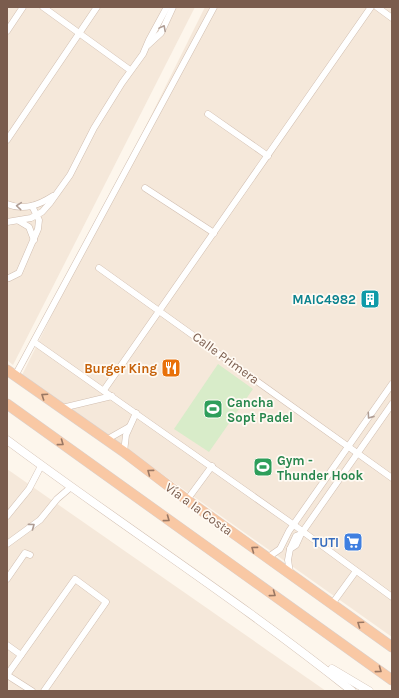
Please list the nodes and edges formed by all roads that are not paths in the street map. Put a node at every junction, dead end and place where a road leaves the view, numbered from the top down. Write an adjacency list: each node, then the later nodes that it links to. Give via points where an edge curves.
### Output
1 (23, 7): 10 (street)
2 (43, 7): 11 (street)
3 (97, 7): 11 (street)
4 (167, 7): 12 (street, via 148,40)
5 (173, 7): 12 (street, one-way to 5, via 161,33)
6 (214, 7): 29 (street)
7 (371, 7): 16 (street)
8 (377, 7): 9 (street)
9 (392, 18)
10 (7, 31)
11 (80, 33): 13 (street); 15 (street)
12 (148, 45): 13 (street)
13 (130, 70): 18 (street, via 94,128 70,175)
14 (208, 114): 16 (street)
15 (7, 140)
16 (268, 156): 24 (street)
17 (145, 188): 24 (street)
18 (56, 194): 20 (street); 21 (street)
19 (7, 204): 20 (street, one-way to 19, via 19,207)
20 (32, 206): 21 (street)
21 (37, 215): 22 (street); 25 (street, via 39,224)
22 (19, 221): 23 (street); 25 (street, via 30,227)
23 (7, 222)
24 (214, 233): 28 (street)
25 (34, 240): 27 (street, via 19,273)
26 (99, 268): 28 (street, Calle Primera)
27 (10, 278)
28 (160, 310): 32 (street); 41 (street, Calle Primera)
29 (34, 342): 30 (street); 32 (street)
30 (11, 373): 36 (highway, Vía a la Costa, one-way to 30)
31 (392, 384): 41 (street, one-way to 41)
32 (104, 390): 33 (street)
33 (112, 396): 36 (street); 37 (street)
34 (7, 404): 64 (highway, Vía a la Costa, one-way to 64)
35 (392, 404): 43 (street)
36 (62, 408): 40 (highway, Vía a la Costa)
37 (136, 413): 38 (street); 45 (street)
38 (129, 427): 40 (street); 42 (street)
39 (7, 440): 44 (street)
40 (106, 440): 42 (highway, Vía a la Costa)
41 (348, 447): 43 (street, Calle Primera); 50 (street)
42 (124, 452): 48 (highway, Vía a la Costa, one-way to 42)
43 (357, 454): 46 (street, Calle Primera); 51 (street)
44 (41, 466): 47 (street); 49 (street, via 29,488)
45 (212, 466): 48 (street); 50 (street)
46 (392, 478)
47 (71, 488): 52 (street, one-way to 47, via 40,520 57,499); 63 (street)
48 (187, 500): 54 (highway, Vía a la Costa, one-way to 48)
49 (7, 516)
50 (294, 525): 51 (street); 54 (street, via 280,549)
51 (302, 532): 55 (street); 56 (street, via 296,545 290,549 288,560)
52 (7, 544)
53 (30, 555): 57 (street, via 25,553)
54 (267, 558): 56 (highway, Vía a la Costa)
55 (356, 571): 58 (street); 59 (street)
56 (291, 575): 59 (highway, Vía a la Costa)
57 (7, 579)
58 (392, 597)
59 (332, 604): 61 (highway, Vía a la Costa, one-way to 59)
60 (7, 644): 62 (street)
61 (392, 647)
62 (21, 655): 65 (street, via 8,675); 66 (street, via 75,579 106,602)
63 (313, 659): 67 (street); 68 (street)
64 (392, 680)
65 (32, 691)
66 (44, 691)
67 (352, 691)
68 (369, 691)

